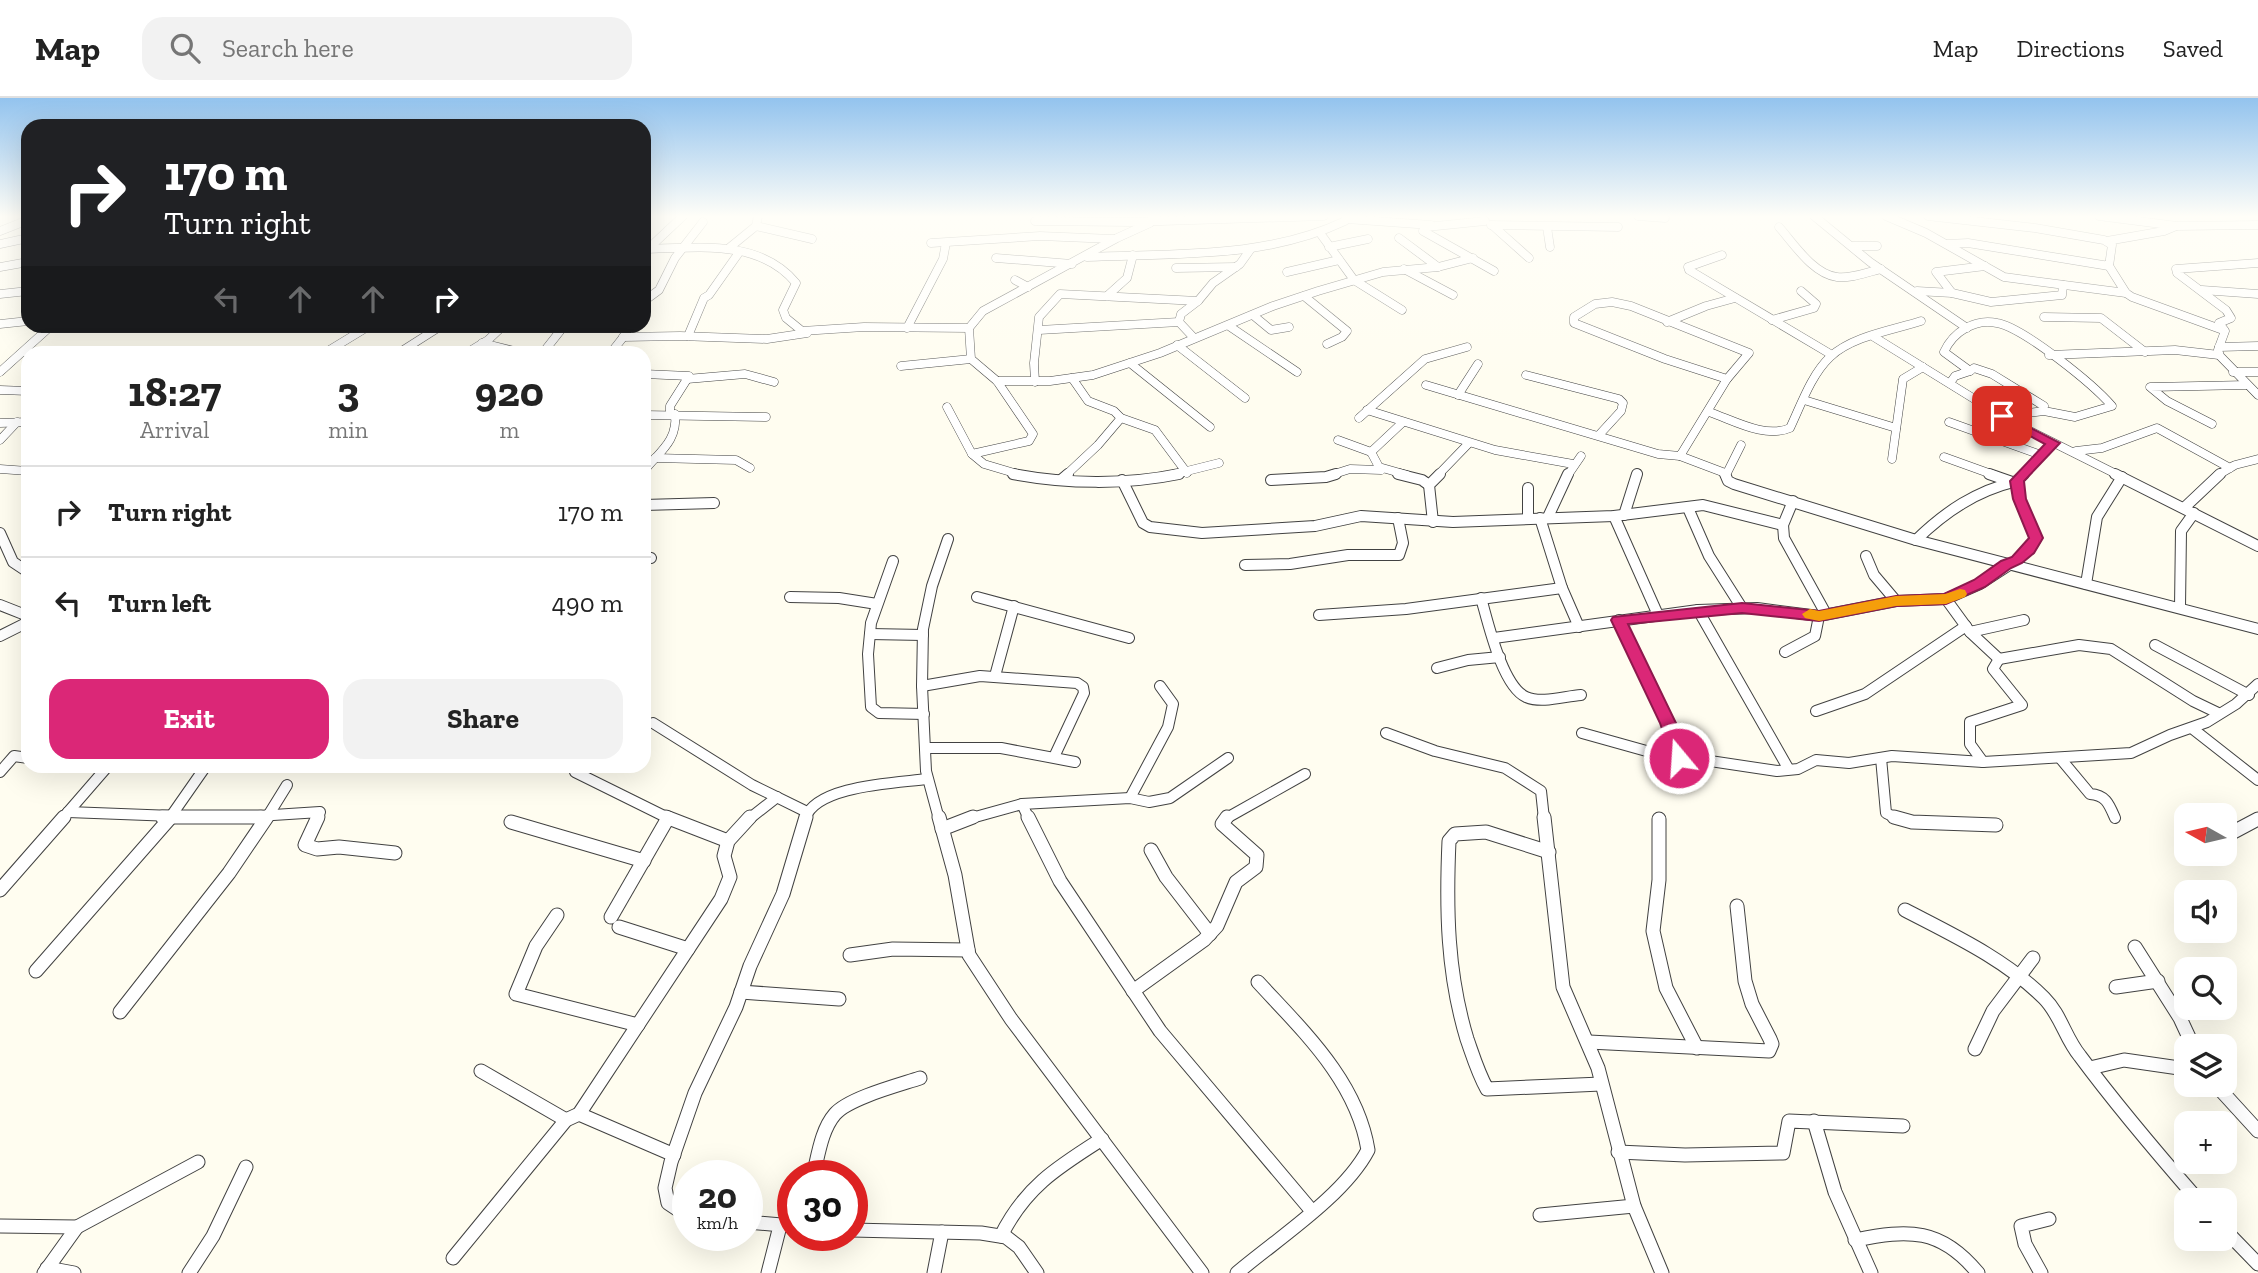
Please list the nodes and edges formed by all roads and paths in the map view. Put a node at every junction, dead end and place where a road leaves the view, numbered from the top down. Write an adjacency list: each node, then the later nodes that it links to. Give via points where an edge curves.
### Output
1 (669, 271): 35 (street)
2 (726, 271): 63 (street, via 704,298)
3 (785, 271): 62 (street, via 796,286 783,310)
4 (937, 271): 52 (street)
5 (1059, 271): 24 (street)
6 (1129, 271): 36 (street)
7 (1230, 271): 39 (street)
8 (1292, 271): 20 (street)
9 (1347, 271): 22 (street)
10 (1396, 271): 22 (street)
11 (1407, 271): 34 (street)
12 (1690, 271): 38 (street)
13 (1825, 271): 14 (street, via 1843,276)
14 (1868, 271)
15 (1885, 271): 27 (street)
16 (1947, 271): 29 (street, via 1936,272)
17 (1992, 271): 23 (street, via 2004,277)
18 (2113, 271): 30 (street)
19 (2176, 271): 25 (street)
20 (1287, 272)
21 (1015, 280): 24 (street)
22 (1354, 280): 37 (street); 41 (street)
23 (2063, 285): 29 (street, via 2062,295 1992,302); 30 (street)
24 (1028, 287): 53 (street, via 989,307)
25 (2202, 290): 31 (street); 56 (street, via 2231,318 2219,323)
26 (1801, 291): 44 (street, via 1816,307)
27 (1917, 291): 29 (street); 54 (street)
28 (21, 292): 32 (street)
29 (1952, 293)
30 (2126, 293): 56 (street)
31 (2242, 293): 33 (street); 40 (street)
32 (0, 294)
33 (2258, 294)
34 (1453, 295)
35 (651, 296)
36 (1107, 296): 39 (street); 55 (street, via 1060,295 1039,317)
37 (1304, 296): 42 (street); 68 (street, via 1347,331)
38 (1735, 298): 44 (street); 48 (street)
39 (1198, 301): 47 (street, via 1181,314)
40 (2258, 302)
41 (1402, 310)
42 (1254, 316): 50 (street); 51 (street, via 1271,330)
43 (2044, 317): 79 (street, via 2101,318)
44 (1772, 320): 81 (street)
45 (1921, 321): 65 (street)
46 (21, 322): 49 (street)
47 (1179, 322): 55 (street); 66 (street)
48 (1667, 323): 98 (street, via 1749,353); 98 (street, via 1609,302 1588,307 1572,320)
49 (0, 324)
50 (1229, 326): 66 (street); 91 (street)
51 (1289, 327)
52 (907, 328): 53 (street); 62 (street)
53 (969, 328): 83 (street)
54 (1967, 328): 82 (street, via 2002,323); 89 (street, via 1957,332 1944,349)
55 (1039, 330): 101 (street)
56 (2225, 331): 78 (street)
57 (44, 333): 70 (street)
58 (358, 333): 71 (street)
59 (430, 333): 72 (street)
60 (494, 333): 67 (street)
61 (626, 333): 64 (street)
62 (804, 333): 63 (street, via 767,339)
63 (688, 336): 64 (street)
64 (623, 337): 75 (street)
65 (1874, 337): 81 (street); 88 (street)
66 (1194, 338): 69 (street)
67 (482, 343): 73 (street); 74 (street)
68 (1326, 344)
69 (1177, 345): 84 (street); 109 (street)
70 (31, 346)
71 (336, 346)
72 (410, 346)
73 (477, 346)
74 (490, 346)
75 (616, 346)
76 (1467, 346): 113 (street, via 1425,359)
77 (2258, 346): 78 (street)
78 (2219, 351): 79 (street); 92 (street)
79 (2146, 352): 82 (street)
80 (21, 354): 86 (street)
81 (1832, 355): 110 (street)
82 (2049, 355): 117 (street, via 2112,406 2075,417 2044,411)
83 (971, 359): 87 (street); 99 (street)
84 (1130, 363): 96 (street); 127 (street)
85 (1478, 364): 107 (street)
86 (4, 365): 90 (street)
87 (901, 366)
88 (1923, 367): 102 (street); 128 (street, via 1903,379)
89 (1970, 371): 102 (street); 111 (street, via 1974,368 1992,374)
90 (0, 372)
91 (1297, 372)
92 (2233, 372): 93 (street); 104 (street)
93 (2258, 372)
94 (651, 374): 97 (street, via 689,376)
95 (1526, 375): 129 (street, via 1619,399 1621,411)
96 (1072, 378): 101 (street); 119 (street, via 1088,401)
97 (687, 379): 100 (street, via 766,376); 115 (street, via 670,406)
98 (1727, 379): 114 (street)
99 (997, 381): 101 (street); 137 (street, via 1033,437)
100 (774, 382)
101 (1035, 382)
102 (1950, 383): 117 (street)
103 (1426, 385): 107 (street)
104 (2247, 385): 108 (street); 126 (street, via 2150,387)
105 (0, 390): 106 (street)
106 (21, 391)
107 (1458, 395): 129 (street)
108 (2258, 395)
109 (1245, 398)
110 (1804, 400): 114 (street, via 1790,428 1782,432); 128 (street)
111 (2044, 406)
112 (947, 407): 137 (street)
113 (1367, 410): 120 (street); 123 (street)
114 (1709, 412): 140 (street)
115 (672, 414): 116 (street); 118 (street); 142 (street, via 677,422 674,439)
116 (651, 415)
117 (2002, 416): 133 (street)
118 (766, 417)
119 (1121, 418): 153 (street, via 1155,430); 156 (street)
120 (1359, 418)
121 (17, 422): 122 (street); 125 (street); 130 (street)
122 (21, 422)
123 (1403, 422): 132 (street); 136 (street)
124 (1950, 422): 138 (street)
125 (0, 423)
126 (2212, 424)
127 (1210, 427)
128 (1896, 428): 143 (street)
129 (1599, 435): 140 (street)
130 (0, 440)
131 (1338, 440): 136 (street)
132 (1469, 443): 146 (street, via 1530,459); 160 (street)
133 (2053, 443): 135 (street); 138 (street)
134 (1741, 445): 152 (street)
135 (2073, 451): 148 (street, via 2102,448 2157,428); 155 (street)
136 (1371, 452): 151 (street, via 1374,466)
137 (972, 454): 156 (street, via 1001,473)
138 (2041, 455): 159 (street)
139 (1581, 456): 146 (street)
140 (1679, 456): 152 (street)
141 (1944, 457): 159 (street)
142 (656, 458): 147 (street, via 736,460)
143 (1892, 459)
144 (2258, 459): 148 (street)
145 (1219, 463): 153 (street)
146 (1573, 464): 169 (street)
147 (750, 468)
148 (2230, 468): 165 (street)
149 (0, 469): 150 (street)
150 (21, 470)
151 (1381, 470): 158 (street, via 1350,469 1326,477); 160 (street, via 1421,478)
152 (1725, 472): 162 (street, via 1734,484)
153 (1187, 473): 157 (street)
154 (1637, 474): 168 (street)
155 (2122, 478): 165 (street); 183 (street, via 2097,516)
156 (1062, 479): 157 (street)
157 (1122, 480): 170 (street, via 1143,523 1164,530 1202,533 1315,526 1361,516)
158 (1271, 481)
159 (2014, 481): 176 (street, via 1988,487 1965,500); 181 (street, via 2036,538 2029,550)
160 (1429, 485): 172 (street)
161 (1528, 488): 171 (street)
162 (1793, 502): 173 (street); 176 (street)
163 (714, 503): 164 (street)
164 (651, 505)
165 (2184, 508): 167 (street)
166 (1688, 509): 168 (street); 173 (street, via 1703,505); 194 (street, via 1709,556)
167 (2194, 513): 177 (street); 193 (street, via 2181,531)
168 (1619, 515): 169 (street); 198 (street)
169 (1544, 518): 171 (street); 184 (street)
170 (1398, 519): 172 (street); 180 (street, via 1403,543 1399,555)
171 (1528, 519): 172 (street)
172 (1433, 522)
173 (1783, 525): 199 (street, via 1784,538)
174 (0, 533): 182 (street)
175 (948, 539): 207 (street, via 932,586)
176 (1916, 540): 181 (street)
177 (2258, 546)
178 (1867, 556): 189 (street, via 1874,575)
179 (893, 561): 190 (street)
180 (1245, 565)
181 (2006, 565): 183 (street); 188 (street, via 1980,584)
182 (21, 570)
183 (2086, 584): 193 (street)
184 (1562, 588): 187 (street); 203 (street)
185 (790, 597): 190 (street)
186 (977, 597): 192 (street)
187 (1481, 598): 197 (street); 210 (street)
188 (1946, 599): 189 (street); 204 (street)
189 (1896, 601): 199 (street)
190 (877, 604): 206 (street)
191 (0, 605): 196 (street)
192 (1014, 606): 209 (street); 216 (street)
193 (2180, 607): 205 (street)
194 (1742, 608): 195 (street); 199 (street)
195 (1698, 610): 198 (street); 237 (street)
196 (21, 613)
197 (1319, 615)
198 (1658, 615): 200 (street)
199 (1822, 615): 212 (street, via 1816,637)
200 (1619, 620): 203 (street); 232 (street, via 1668,723)
201 (2024, 620): 204 (street)
202 (21, 626): 208 (street)
203 (1579, 626): 210 (street)
204 (1968, 629): 214 (street); 221 (street, via 1865,694)
205 (2258, 629)
206 (870, 634): 207 (street); 223 (street, via 871,707 879,713)
207 (923, 635): 217 (street)
208 (0, 636)
209 (1129, 638)
210 (1494, 638): 213 (street)
211 (2155, 645): 219 (street)
212 (1785, 652)
213 (1500, 657): 215 (street); 220 (street, via 1522,696)
214 (1999, 659): 222 (street, via 2079,645 2110,649); 236 (street, via 1993,669 2022,705 1970,722 1969,743)
215 (1437, 668)
216 (995, 676): 217 (street); 230 (street, via 1083,687)
217 (922, 686): 223 (street)
218 (1160, 686): 247 (street, via 1173,704 1168,727)
219 (2256, 688): 222 (street)
220 (1581, 695)
221 (1816, 711)
222 (2218, 713): 225 (street)
223 (924, 714): 228 (street)
224 (653, 723): 246 (street)
225 (2193, 729): 234 (street, via 2170,735 2138,753); 244 (street)
226 (1386, 733): 263 (street, via 1505,768 1534,784 1543,798)
227 (1582, 733): 232 (street)
228 (925, 748): 230 (street, via 985,745); 243 (street)
229 (21, 757): 238 (street, via 14,756)
230 (1054, 757): 235 (street)
231 (1228, 758): 247 (street, via 1170,798 1149,802)
232 (1679, 758): 237 (street, via 1761,770)
233 (1881, 758): 236 (street); 237 (street, via 1849,763 1816,760 1798,769); 258 (street, via 1886,813 1893,818 1908,823)
234 (2060, 758): 236 (street); 251 (street, via 2090,794 2101,795 2109,803)
235 (1075, 762)
236 (1983, 762)
237 (1788, 768)
238 (0, 772)
239 (102, 773): 249 (street)
240 (201, 773): 252 (street)
241 (577, 773): 253 (street)
242 (1305, 774): 270 (street, via 1235,812 1222,824 1257,855 1256,867 1236,882)
243 (927, 779): 250 (street, via 833,794); 259 (street)
244 (2258, 780)
245 (287, 785): 254 (street)
246 (777, 797): 250 (street); 261 (street)
247 (1130, 798): 248 (street)
248 (1022, 804): 259 (street); 281 (street, via 1060,881)
249 (68, 812): 252 (street); 266 (street)
250 (807, 812): 282 (street, via 783,894)
251 (2115, 817)
252 (170, 818): 254 (street); 276 (street)
253 (668, 818): 261 (street); 265 (street)
254 (268, 819): 264 (street, via 320,812 305,845); 284 (street)
255 (1659, 819): 288 (street, via 1653,931 1658,963)
256 (2258, 819): 260 (street)
257 (512, 822): 265 (street)
258 (1996, 825)
259 (942, 829): 273 (street)
260 (2237, 830)
261 (728, 841): 272 (street, via 724,856 730,877)
262 (1151, 850): 270 (street)
263 (1549, 852): 287 (street, via 1563,987); 294 (street, via 1486,832 1455,834 1449,841 1450,979 1461,1023 1487,1089)
264 (395, 853)
265 (644, 861): 272 (street, via 615,922)
266 (0, 890)
267 (1737, 905): 288 (street, via 1744,975 1772,1044 1769,1051 1755,1052)
268 (1905, 910): 277 (street)
269 (557, 915): 285 (street, via 536,946 516,994)
270 (1210, 933): 281 (street)
271 (2135, 947): 278 (street)
272 (688, 949): 285 (street)
273 (968, 950): 274 (street, via 893,949); 300 (street, via 1010,1019)
274 (850, 955)
275 (2033, 958): 277 (street)
276 (36, 971)
277 (2019, 976): 289 (street, via 1993,1011); 291 (street, via 2056,1011)
278 (2158, 981): 280 (street); 286 (street)
279 (1258, 982): 311 (street, via 1326,1057 1352,1100 1366,1137 1368,1150 1360,1165)
280 (2116, 987)
281 (1133, 991): 311 (street, via 1182,1059)
282 (741, 992): 283 (street); 302 (street, via 695,1093)
283 (839, 999)
284 (121, 1012)
285 (638, 1025): 296 (street)
286 (2187, 1034)
287 (1589, 1042): 288 (street); 294 (street)
288 (1697, 1048)
289 (1975, 1049)
290 (2174, 1067): 291 (street, via 2124,1060)
291 (2090, 1068): 308 (street)
292 (481, 1071): 296 (street)
293 (920, 1078): 304 (street, via 836,1112)
294 (1601, 1084): 301 (street)
295 (2227, 1097): 299 (street)
296 (573, 1117): 302 (street); 322 (street)
297 (1814, 1121): 298 (street); 301 (street, via 1789,1121 1783,1153 1685,1156); 319 (street)
298 (1903, 1126)
299 (2258, 1131)
300 (1102, 1139): 318 (street, via 1027,1190); 330 (street)
301 (1618, 1152): 310 (street)
302 (674, 1154): 303 (street)
303 (673, 1160)
304 (819, 1160)
305 (198, 1162): 315 (street)
306 (672, 1162): 309 (street, via 666,1188)
307 (246, 1167): 326 (street, via 213,1236)
308 (2187, 1188)
309 (672, 1206)
310 (1634, 1206): 312 (street); 332 (street)
311 (1311, 1210): 331 (street)
312 (1540, 1215)
313 (2049, 1219): 335 (street, via 2021,1226)
314 (0, 1226): 315 (street)
315 (77, 1227): 324 (street)
316 (868, 1230): 317 (street)
317 (942, 1232): 318 (street); 328 (street)
318 (1001, 1236): 329 (street, via 1019,1247)
319 (1855, 1240): 333 (street); 334 (street, via 1895,1233 1931,1234 1957,1251)
320 (2237, 1242): 323 (street)
321 (777, 1250): 327 (street)
322 (453, 1258)
323 (2258, 1264)
324 (45, 1271): 325 (street)
325 (74, 1273)
326 (189, 1273)
327 (768, 1273)
328 (934, 1273)
329 (1037, 1273)
330 (1202, 1273)
331 (1237, 1273)
332 (1662, 1273)
333 (1871, 1273)
334 (1978, 1273)
335 (2041, 1273)

